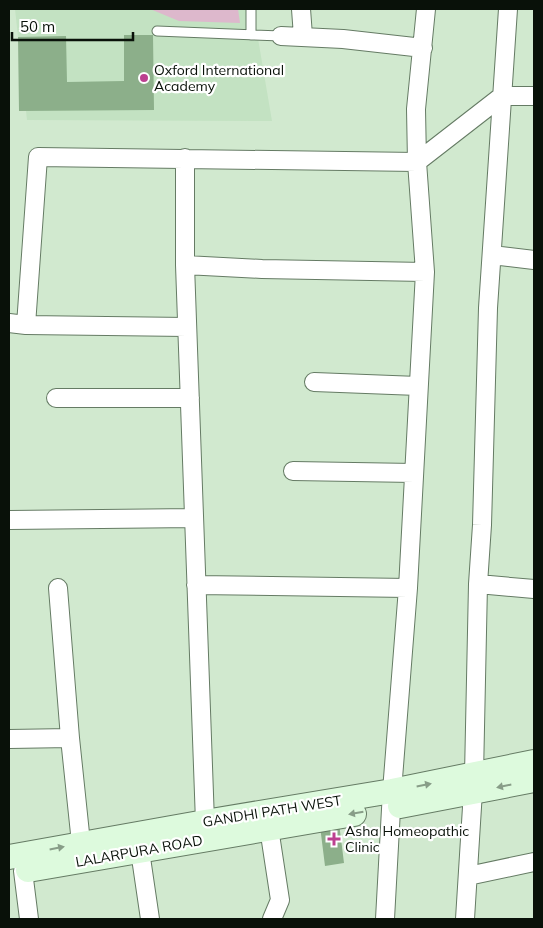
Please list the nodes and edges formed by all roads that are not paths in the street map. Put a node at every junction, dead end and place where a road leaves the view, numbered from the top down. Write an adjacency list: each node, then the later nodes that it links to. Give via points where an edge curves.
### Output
1 (251, 9): 6 (lane)
2 (301, 9): 8 (street)
3 (426, 9): 9 (street)
4 (508, 9): 10 (street)
5 (157, 30): 6 (lane)
6 (251, 35): 7 (lane)
7 (281, 36): 8 (street)
8 (303, 36): 9 (street)
9 (423, 48): 13 (street, via 416,109)
10 (502, 96): 11 (street); 13 (street); 14 (street)
11 (534, 96)
12 (185, 158): 13 (street); 16 (street); 18 (street, via 38,157)
13 (416, 162): 17 (street)
14 (492, 255): 15 (street); 28 (street)
15 (534, 260)
16 (185, 265): 17 (street); 19 (street)
17 (425, 272): 21 (street)
18 (17, 324): 19 (street)
19 (187, 327): 23 (street)
20 (314, 382): 21 (street)
21 (418, 386): 25 (street)
22 (56, 398): 23 (street)
23 (190, 398): 26 (street)
24 (293, 471): 25 (street)
25 (414, 473): 31 (street)
26 (194, 518): 27 (street); 29 (street)
27 (9, 520)
28 (478, 584): 32 (street); 37 (street)
29 (196, 585): 31 (street); 40 (street)
30 (58, 588): 33 (street)
31 (408, 588): 38 (street)
32 (534, 589)
33 (70, 738): 34 (street); 41 (street)
34 (9, 739)
35 (534, 762): 37 (street, GANDHI PATH WEST)
36 (534, 780): 37 (street, one-way to 37)
37 (474, 784): 38 (street, GANDHI PATH WEST); 45 (street)
38 (391, 799): 39 (street, LALARPURA ROAD, one-way to 39); 40 (street, GANDHI PATH WEST); 49 (street)
39 (269, 828): 40 (street, LALARPURA ROAD); 48 (street, via 280,900)
40 (207, 830): 41 (street, GANDHI PATH WEST); 42 (street, LALARPURA ROAD)
41 (81, 844): 44 (street, GANDHI PATH WEST, one-way to 41)
42 (140, 851): 44 (street, LALARPURA ROAD); 47 (street)
43 (534, 862): 45 (street)
44 (14, 867): 46 (street)
45 (468, 876): 50 (street)
46 (29, 919)
47 (150, 919)
48 (272, 919)
49 (385, 919)
50 (465, 919)

